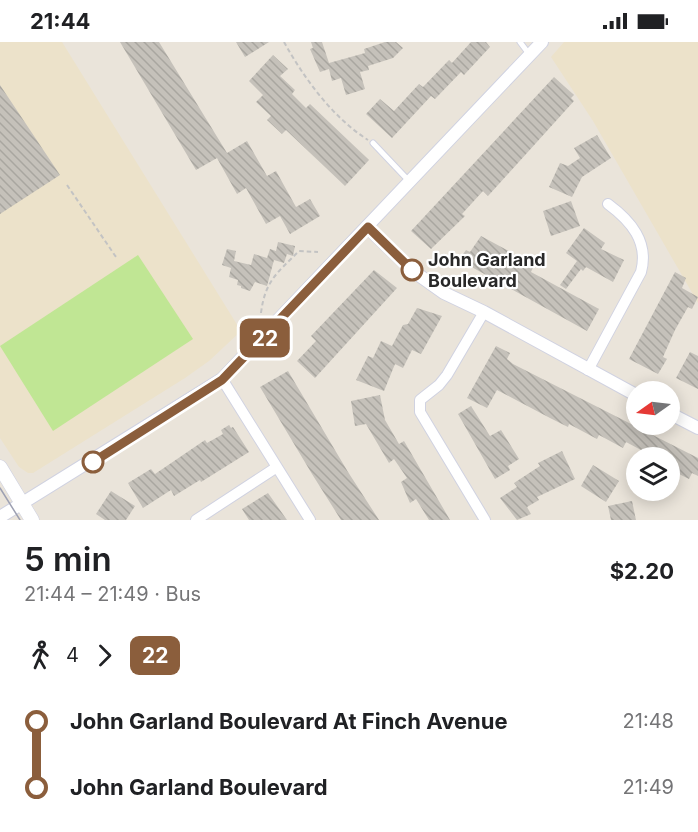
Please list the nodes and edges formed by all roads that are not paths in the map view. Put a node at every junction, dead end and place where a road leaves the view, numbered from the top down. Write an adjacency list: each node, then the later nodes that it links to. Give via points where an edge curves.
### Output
1 (520, 42): 3 (lane)
2 (542, 42): 3 (street)
3 (530, 56): 5 (street)
4 (373, 143): 5 (lane)
5 (409, 181): 7 (street)
6 (608, 204): 9 (street, via 626,217 645,258)
7 (368, 227): 8 (street, via 430,284); 10 (street)
8 (484, 312): 9 (street); 21 (street, via 447,375 420,400 420,412)
9 (588, 370): 11 (street)
10 (222, 380): 15 (street); 16 (street)
11 (626, 390)
12 (680, 419): 13 (street)
13 (698, 428)
14 (0, 467): 16 (main road)
15 (277, 467): 19 (street); 20 (street)
16 (23, 504): 17 (street); 18 (main road)
17 (0, 517)
18 (32, 520)
19 (196, 520)
20 (310, 520)
21 (485, 520)

